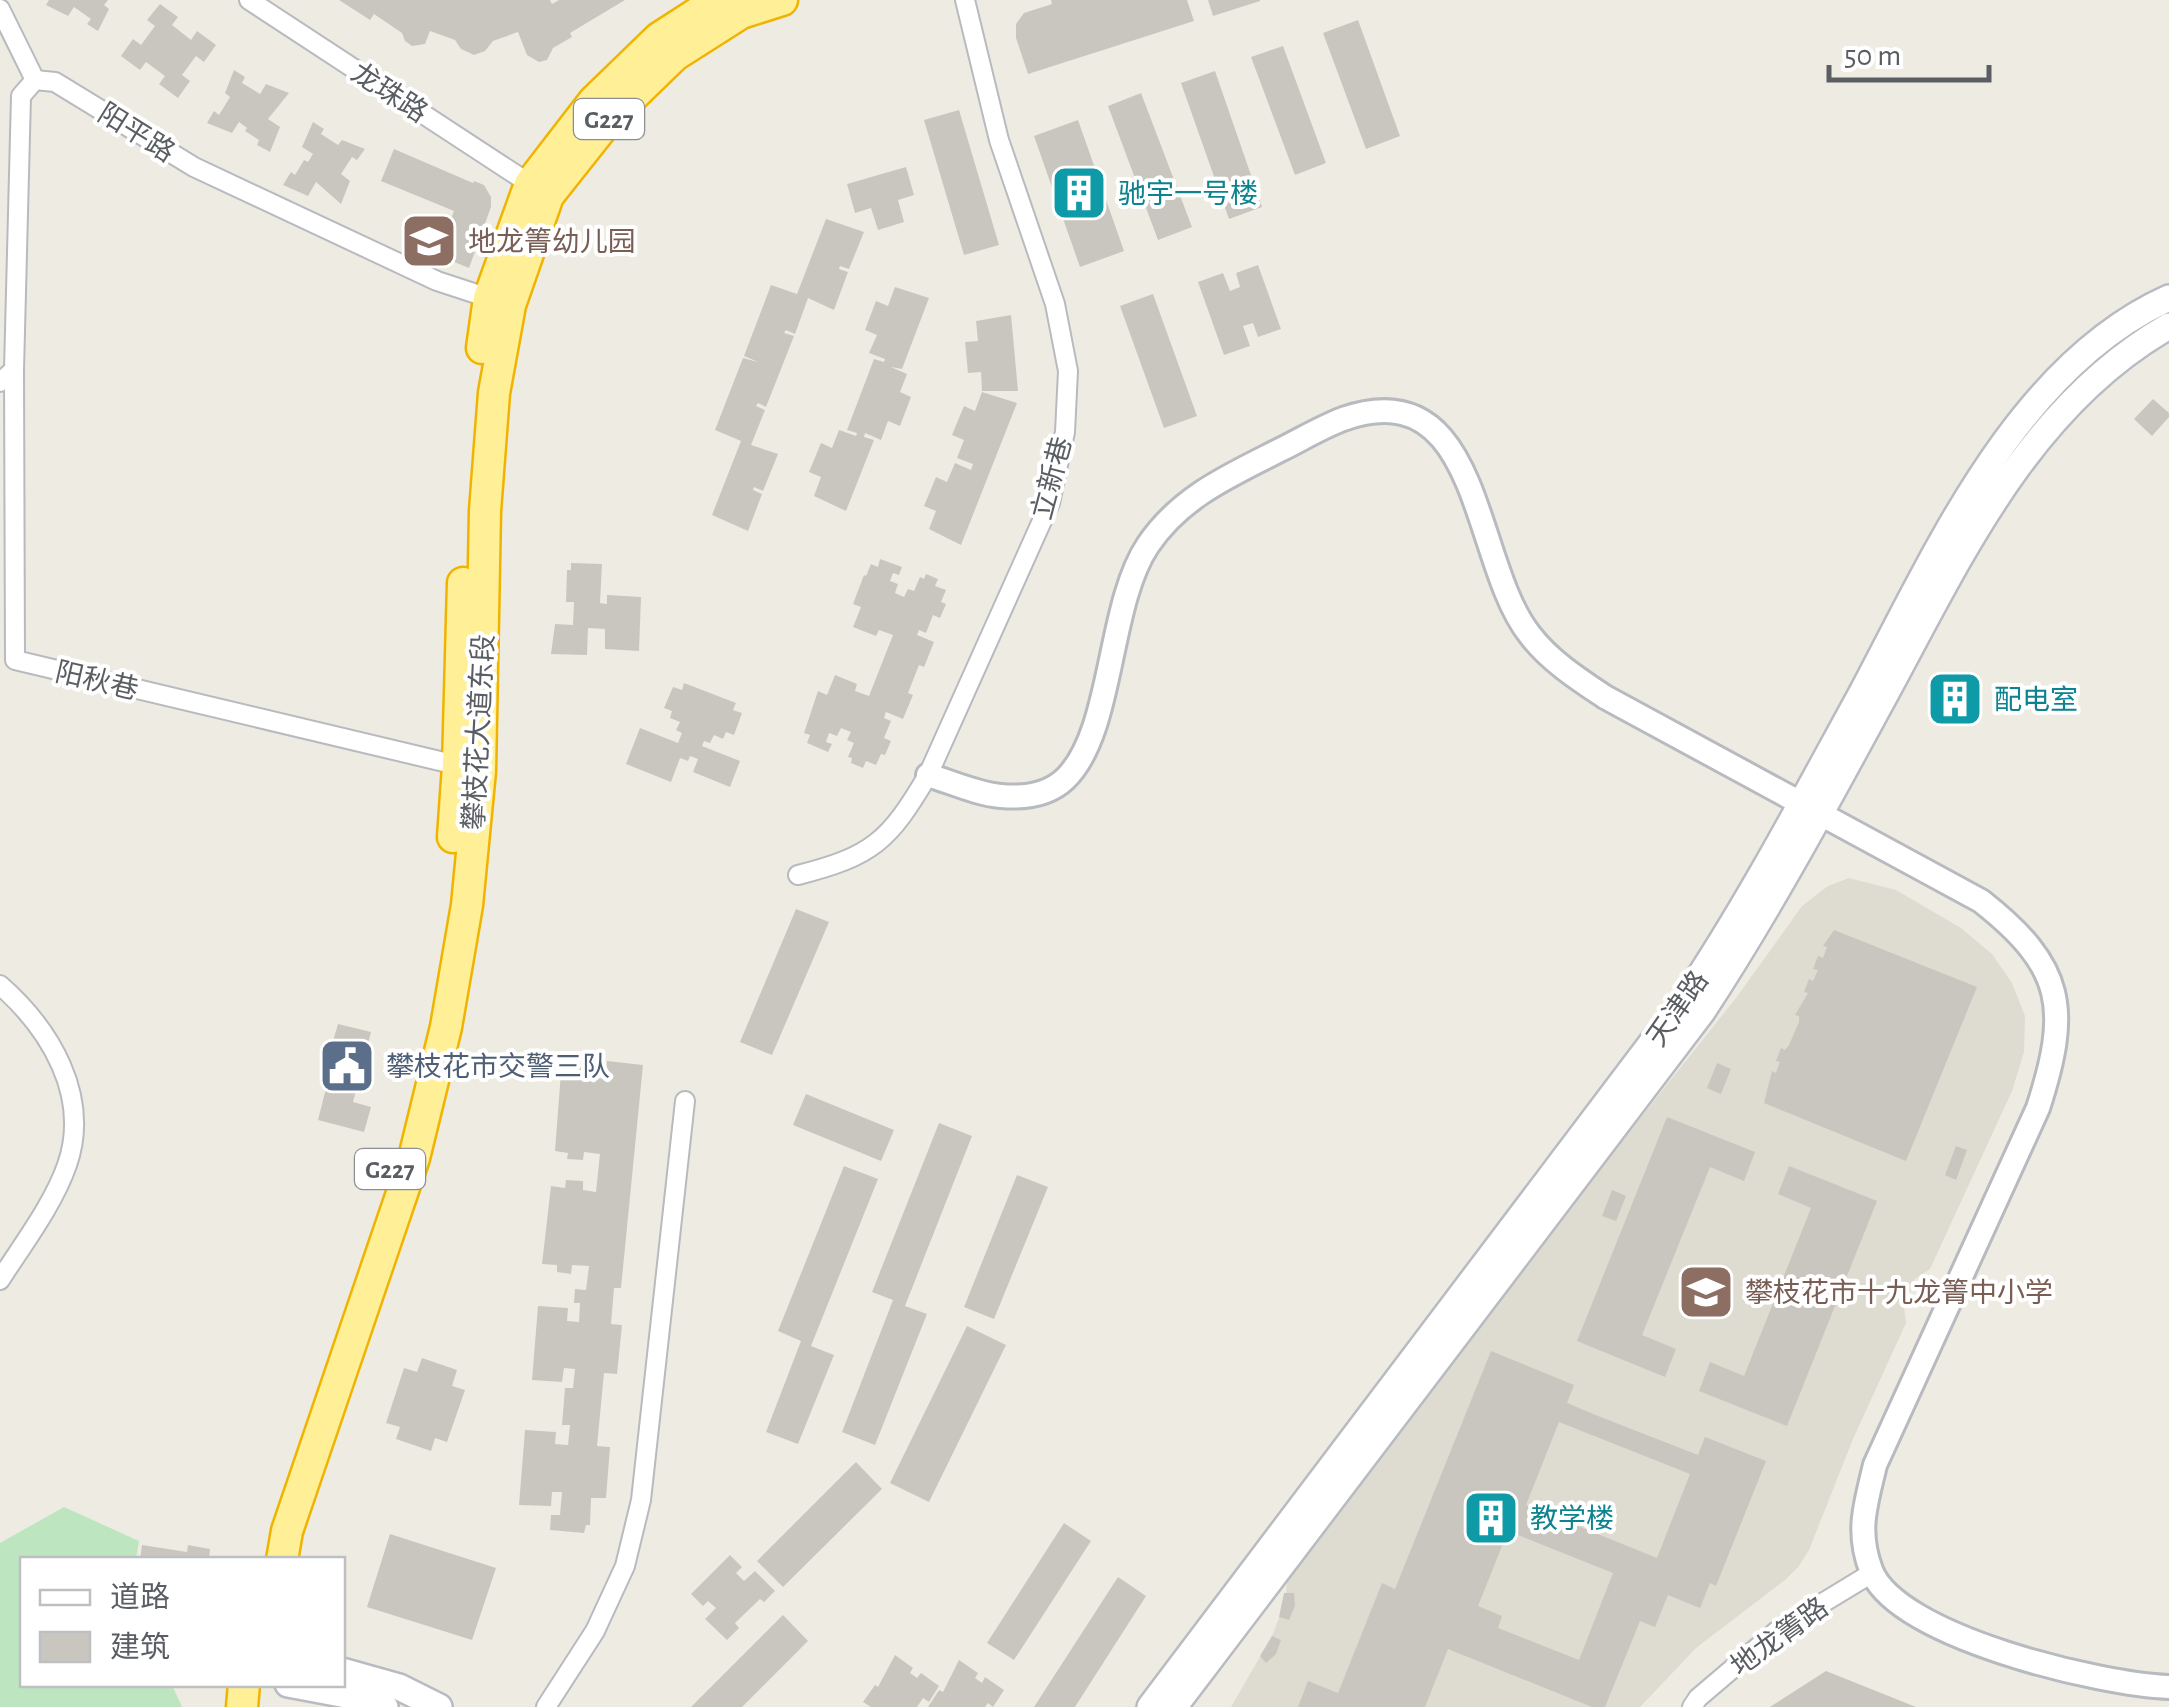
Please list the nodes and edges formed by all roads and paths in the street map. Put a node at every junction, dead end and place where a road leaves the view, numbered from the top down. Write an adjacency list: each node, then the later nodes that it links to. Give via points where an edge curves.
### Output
1 (249, 0): 7 (street, 龙珠路)
2 (718, 0): 7 (highway, 攀枝花大道东段 / G227, via 659,38 594,100)
3 (782, 0): 9 (highway, 攀枝花大道东段 / G227, via 742,14 675,56 609,119 548,196)
4 (965, 0): 13 (street, 立新巷, via 999,140 1055,304 1068,371 1065,432 1050,503)
5 (0, 10): 6 (street)
6 (35, 80): 9 (street, 阳平路, via 55,82 194,167 438,281); 11 (street, via 21,96)
7 (530, 184): 9 (highway, 攀枝花大道东段 / G227)
8 (2169, 298): 14 (main road, 天津路, via 2082,356 2018,424 1964,504)
9 (500, 301): 12 (highway, 攀枝花大道东段 / G227)
10 (2169, 326): 14 (main road, via 2098,375 2010,477)
11 (7, 376): 12 (street, 阳秋巷, via 15,660)
12 (469, 768): 19 (highway, 攀枝花大道东段 / G227, via 423,1043 395,1155); 20 (highway, 攀枝花大道东段 / G227, via 467,906 446,1027 414,1158)
13 (928, 775): 14 (street, via 999,796 1038,795 1064,780 1084,753 1094,723 1129,584 1174,513 1206,488 1339,420 1372,410 1400,411 1427,422 1446,442 1464,471 1502,585 1528,634 1565,670); 15 (street, 立新巷, via 879,844 842,864)
14 (1812, 807): 21 (street, via 1981,901 2017,929 2044,966 2057,1008 2055,1056 2038,1108 1875,1465 1861,1526); 28 (main road, 天津路, via 1684,1000); 29 (main road, via 1746,946 1693,1025)
15 (798, 876)
16 (0, 985): 18 (street, via 42,1028 59,1057 74,1126 66,1169)
17 (684, 1101): 27 (street, via 641,1500 625,1566 595,1631)
18 (0, 1280)
19 (263, 1557)
20 (283, 1557)
21 (1872, 1573): 24 (street, via 1902,1606 1944,1632 2090,1676); 30 (street, 地龙箐路, via 1778,1630)
22 (345, 1672): 26 (main road)
23 (304, 1687): 25 (main road)
24 (2169, 1687)
25 (385, 1707)
26 (439, 1707)
27 (546, 1707)
28 (1150, 1707)
29 (1174, 1707)
30 (1692, 1707)

